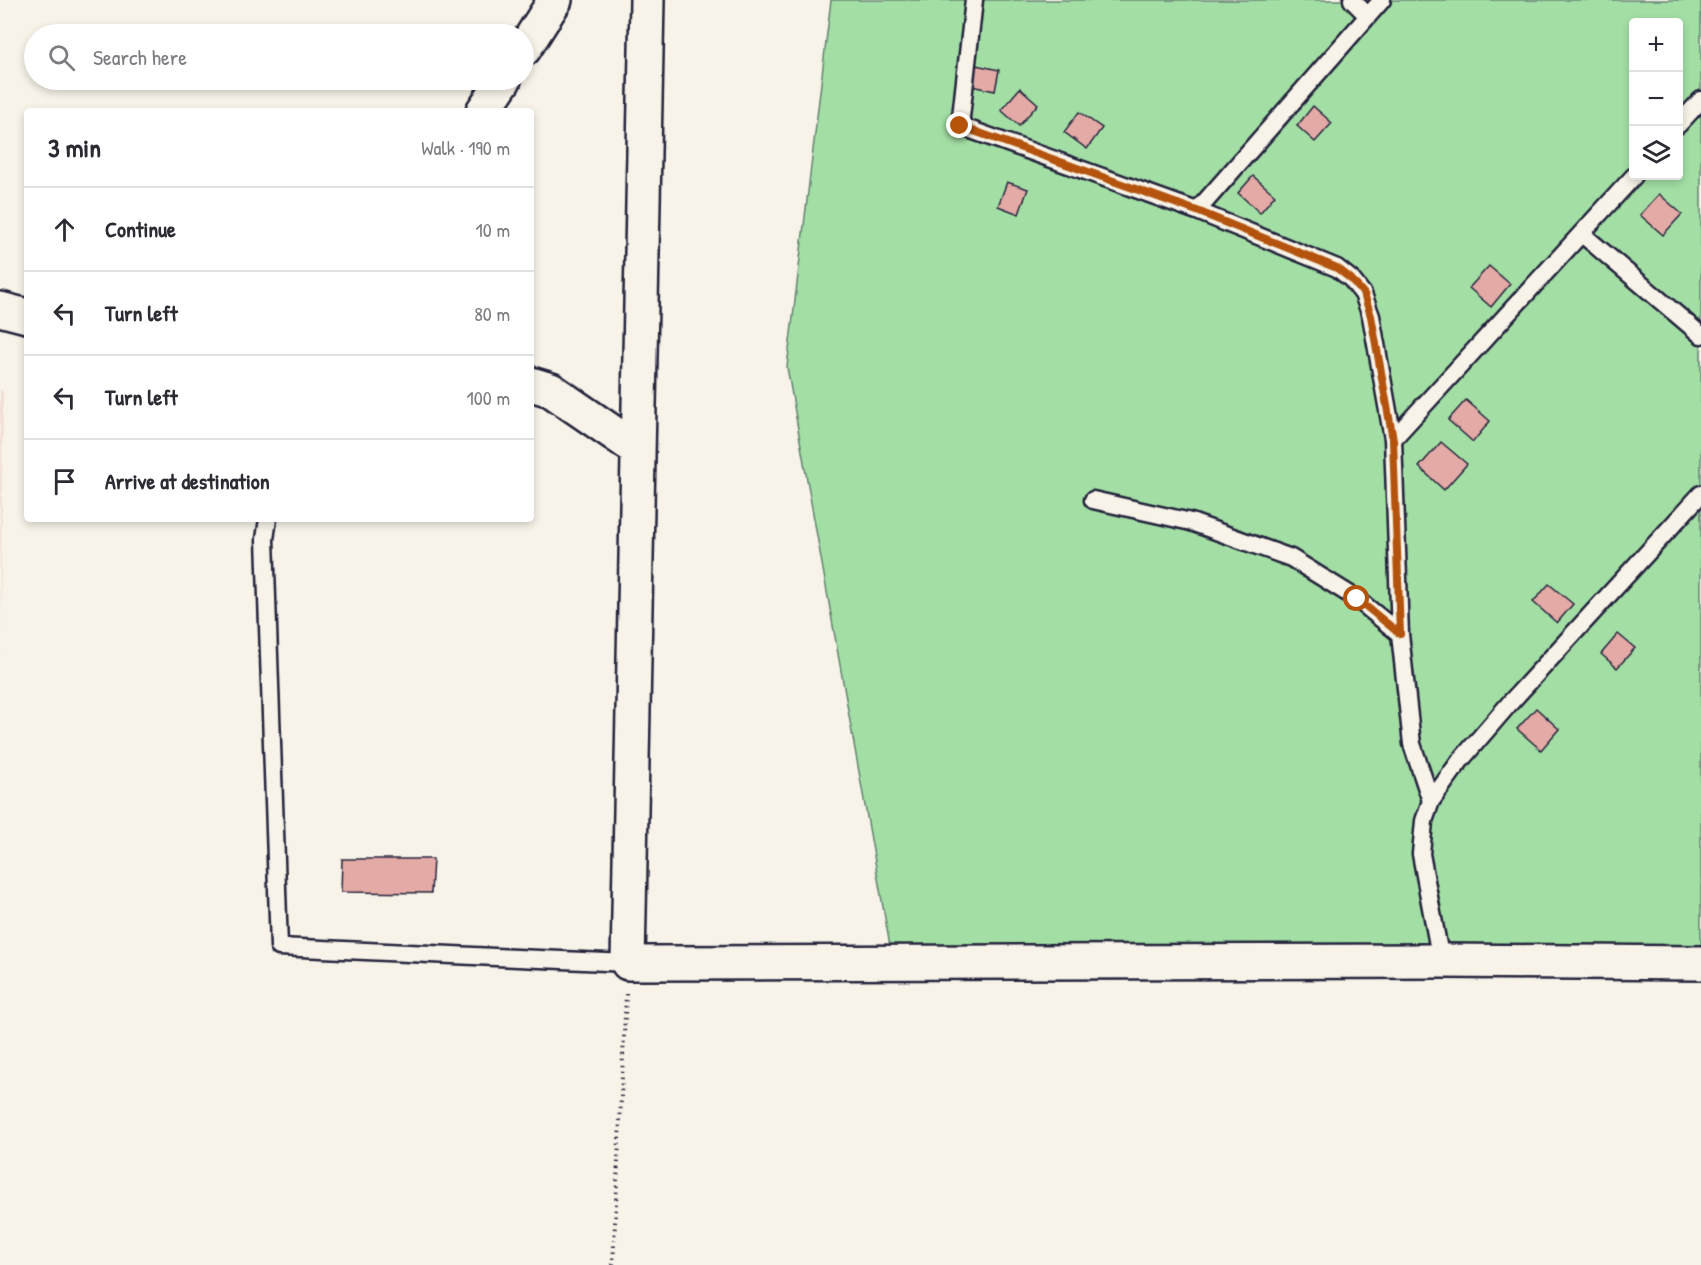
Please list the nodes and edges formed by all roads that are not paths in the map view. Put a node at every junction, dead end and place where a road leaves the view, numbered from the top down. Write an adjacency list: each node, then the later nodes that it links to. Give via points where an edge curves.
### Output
1 (555, 0): 7 (street)
2 (646, 0): 20 (street)
3 (974, 0): 13 (lane, via 960,126)
4 (1352, 0): 6 (lane)
5 (1382, 0): 6 (lane)
6 (1368, 16): 13 (lane)
7 (534, 33)
8 (497, 90): 10 (street)
9 (1701, 100): 11 (lane)
10 (485, 108)
11 (1683, 120)
12 (1630, 180): 14 (lane)
13 (1197, 211): 19 (lane, via 1337,268 1364,294)
14 (1582, 234): 17 (lane); 19 (lane)
15 (0, 309): 16 (street)
16 (24, 315)
17 (1701, 335)
18 (534, 385): 20 (street, via 551,390)
19 (1393, 440): 24 (lane)
20 (639, 450): 27 (street)
21 (1701, 494): 25 (lane, via 1509,704)
22 (1093, 500): 24 (lane, via 1191,522 1291,558 1357,599)
23 (268, 522): 27 (lane, via 265,550 279,947)
24 (1400, 634): 25 (lane, via 1412,744)
25 (1431, 801): 26 (lane, via 1424,821 1421,854)
26 (1441, 961): 27 (street); 28 (street)
27 (628, 963)
28 (1701, 963)

